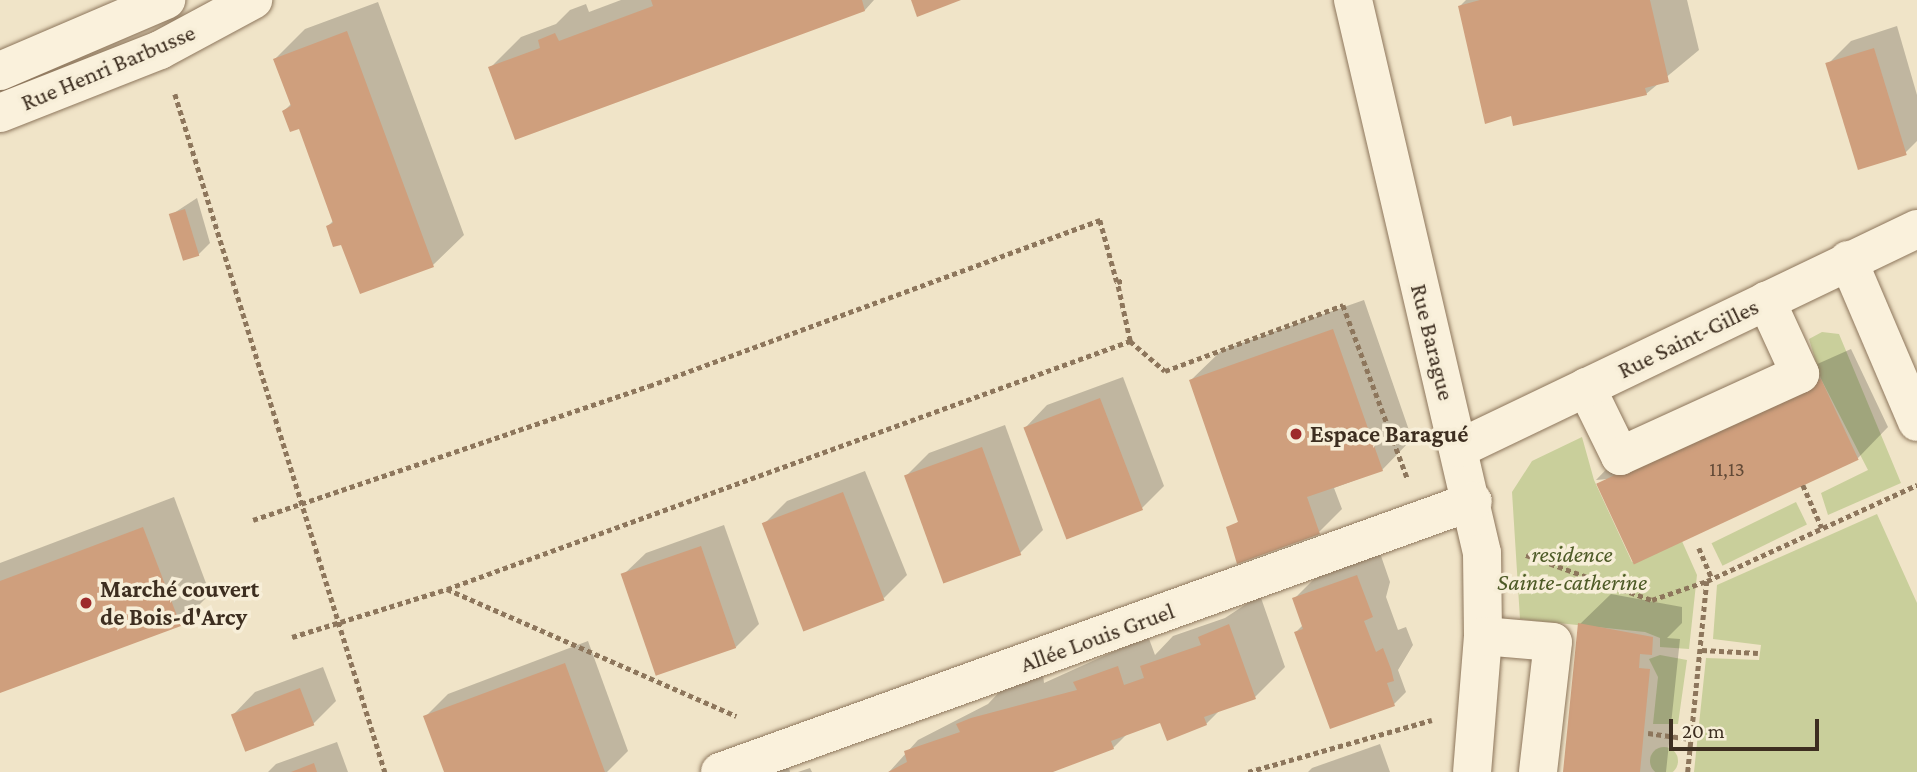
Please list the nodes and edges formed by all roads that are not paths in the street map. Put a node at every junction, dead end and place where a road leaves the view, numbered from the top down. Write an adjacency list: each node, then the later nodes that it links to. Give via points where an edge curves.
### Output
1 (166, 0): 4 (street, Rue Henri Barbusse)
2 (253, 0): 5 (street, Rue Henri Barbusse, via 160,50)
3 (1353, 0): 11 (street, Rue Barague)
4 (0, 71)
5 (0, 113)
6 (1917, 229): 7 (street, Rue Saint-Gilles)
7 (1848, 260): 8 (street, Rue Saint-Gilles); 10 (street)
8 (1766, 300): 9 (street, Rue Saint-Gilles); 9 (street, via 1800,374 1620,456)
9 (1587, 387): 11 (street, Rue Saint-Gilles)
10 (1917, 422)
11 (1460, 448): 12 (street, Rue Barague)
12 (1473, 501): 13 (street, Rue Barague, via 1482,553); 14 (street, Allée Louis Gruel)
13 (1483, 636): 15 (street, Rue Barague); 16 (street, via 1553,642)
14 (720, 772)
15 (1472, 772)
16 (1538, 772)

